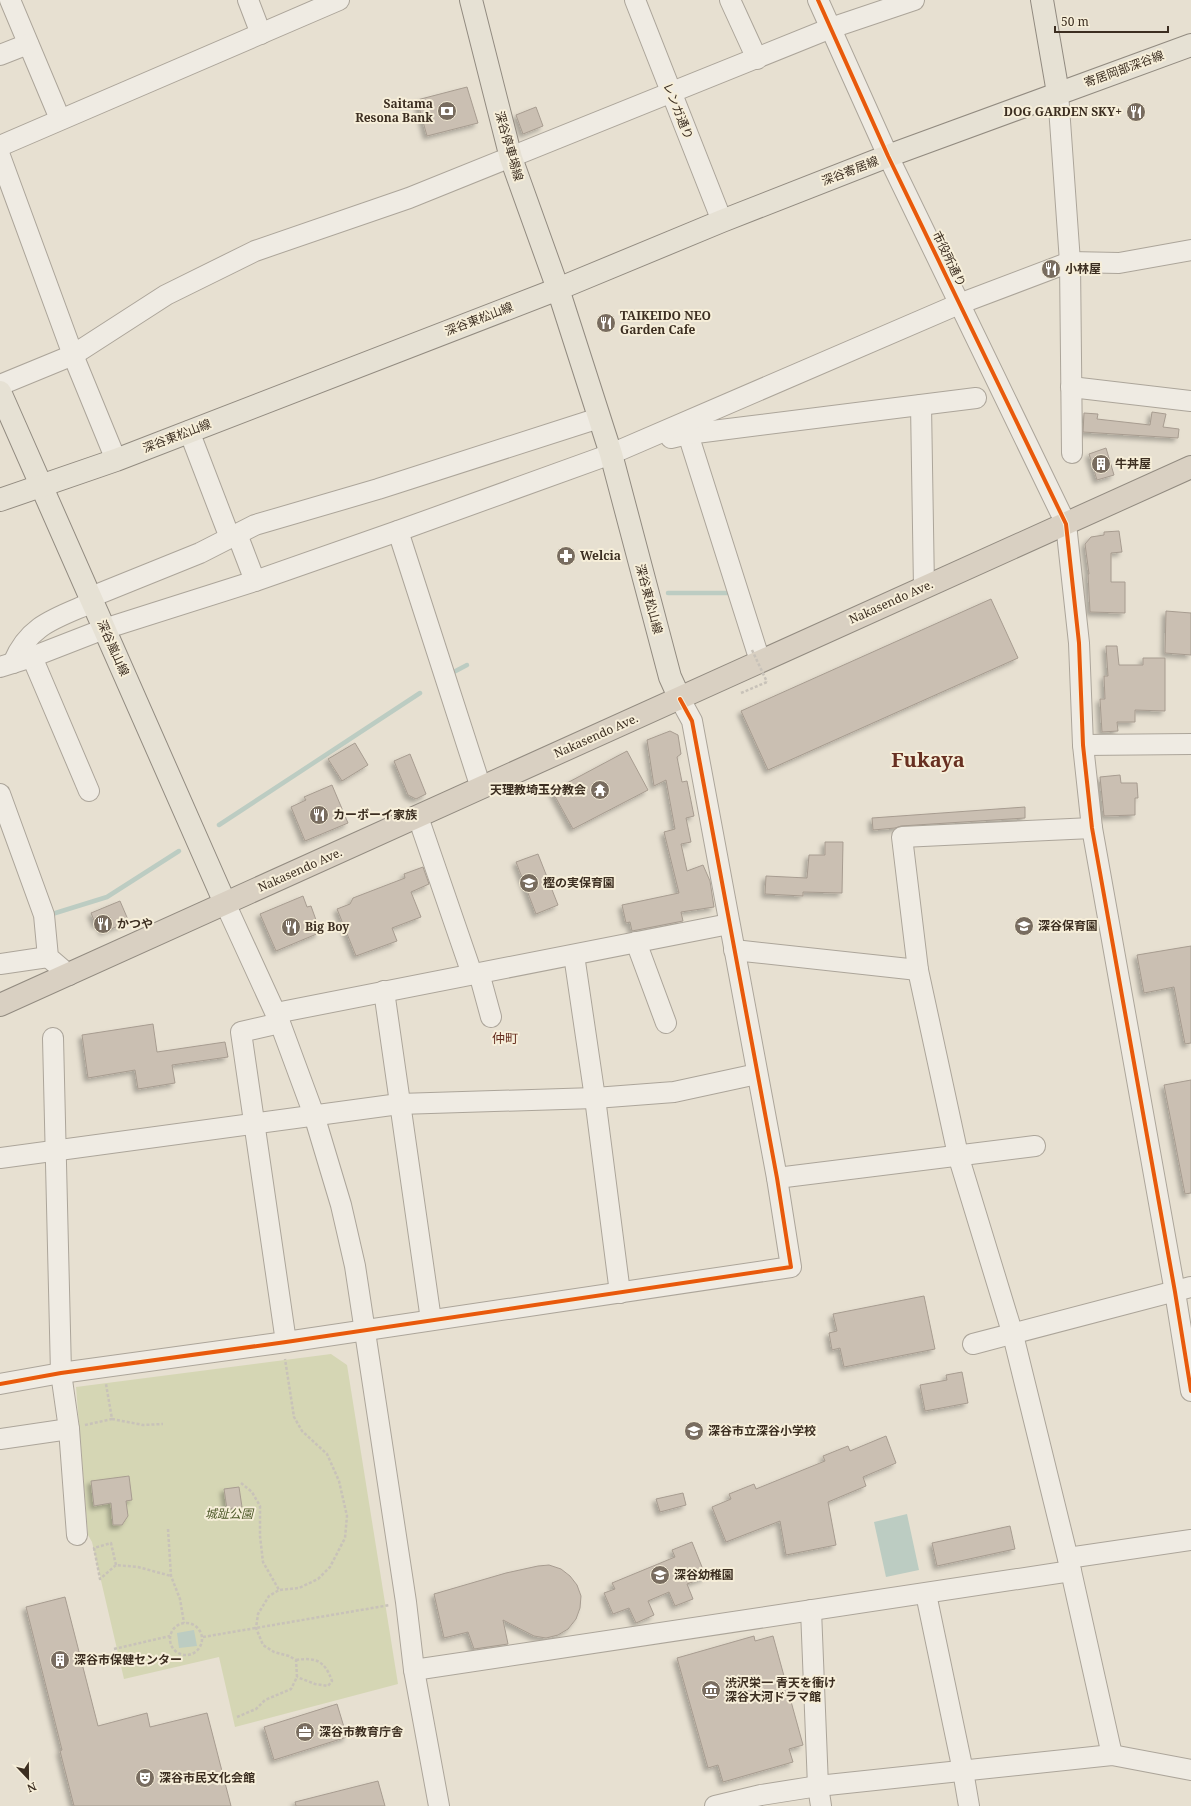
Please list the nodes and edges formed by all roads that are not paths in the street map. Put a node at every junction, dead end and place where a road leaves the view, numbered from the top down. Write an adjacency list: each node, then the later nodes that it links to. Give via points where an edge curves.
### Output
1 (10, 0): 13 (street)
2 (248, 0): 12 (street)
3 (339, 0): 12 (street)
4 (472, 0): 23 (main road, 深谷停車場線)
5 (635, 0): 17 (street, レンガ通り)
6 (730, 0): 16 (street)
7 (818, 0): 11 (street, 市役所通り)
8 (893, 0): 11 (street)
9 (914, 0): 11 (street)
10 (1042, 0): 18 (main road)
11 (831, 28): 16 (street); 22 (street, 市役所通り)
12 (261, 34): 19 (street)
13 (28, 44): 15 (street); 19 (street)
14 (1191, 45): 18 (main road, 寄居岡部深谷線)
15 (0, 55)
16 (756, 59): 17 (street)
17 (670, 93): 23 (street); 24 (street, レンガ通り)
18 (1058, 93): 22 (main road, 深谷寄居線); 26 (street)
19 (60, 119): 20 (street)
20 (0, 146)
21 (0, 156): 29 (street)
22 (888, 156): 24 (main road, 深谷寄居線); 28 (street, 市役所通り)
23 (511, 158): 27 (main road, 深谷停車場線); 29 (street, via 409,198 255,251 166,295)
24 (722, 221): 27 (main road, 深谷寄居線)
25 (1191, 250): 26 (street, via 1119,263)
26 (1070, 262): 28 (street); 31 (street)
27 (558, 288): 36 (main road, 深谷東松山線); 37 (main road, 深谷東松山線)
28 (959, 304): 40 (street); 45 (street, 市役所通り)
29 (73, 355): 30 (street); 41 (street)
30 (0, 385)
31 (1072, 387): 34 (street); 39 (street)
32 (0, 392): 43 (main road, 深谷嵐山線)
33 (976, 398): 35 (street)
34 (1191, 401)
35 (921, 405): 38 (street); 49 (street)
36 (599, 418): 40 (main road, 深谷東松山線); 47 (street, via 378,489 255,525)
37 (189, 431): 41 (main road, 深谷東松山線); 47 (street)
38 (688, 434): 40 (street); 52 (street)
39 (1072, 453)
40 (611, 454): 46 (street); 54 (main road, 深谷東松山線, via 670,677)
41 (116, 460): 43 (main road, 深谷東松山線)
42 (1191, 467): 45 (highway, Nakasendo Ave.)
43 (41, 486): 44 (main road, 深谷東松山線); 50 (main road, 深谷嵐山線)
44 (0, 500)
45 (1066, 524): 49 (highway, Nakasendo Ave.); 56 (street, 市役所通り, via 1079,643)
46 (398, 531): 48 (street); 57 (street)
47 (234, 536): 48 (street); 50 (street)
48 (255, 580): 51 (street)
49 (924, 588): 52 (highway, Nakasendo Ave.)
50 (92, 600): 51 (main road, 深谷嵐山線); 53 (street, via 41,625 19,648)
51 (104, 629): 53 (street); 62 (main road, 深谷嵐山線)
52 (756, 655): 54 (highway, Nakasendo Ave.)
53 (15, 662): 58 (street)
54 (680, 699): 57 (highway, Nakasendo Ave.); 63 (street, via 692,721)
55 (1191, 744): 56 (street)
56 (1083, 745): 61 (street, 市役所通り)
57 (481, 788): 60 (highway, Nakasendo Ave.)
58 (89, 791)
59 (0, 794): 67 (street, via 44,915)
60 (418, 817): 62 (highway, Nakasendo Ave.); 70 (street)
61 (1092, 828): 69 (street, via 902,837); 88 (street, 市役所通り)
62 (225, 903): 71 (highway, Nakasendo Ave.); 75 (street)
63 (729, 924): 64 (street); 65 (street)
64 (636, 942): 66 (street); 76 (street)
65 (734, 950): 69 (street); 78 (street)
66 (574, 955): 70 (street); 79 (street)
67 (48, 957): 68 (street); 71 (street)
68 (0, 964)
69 (918, 970): 85 (street)
70 (476, 974): 72 (street); 74 (street)
71 (69, 975): 73 (highway, Nakasendo Ave.)
72 (384, 991): 75 (street); 80 (street)
73 (0, 1005)
74 (491, 1017)
75 (278, 1018): 81 (street); 82 (street, via 241,1032)
76 (666, 1023)
77 (53, 1038): 84 (street)
78 (757, 1074): 79 (street, via 674,1092); 87 (street)
79 (595, 1098): 80 (street); 89 (street)
80 (399, 1104): 81 (street); 90 (street)
81 (314, 1115): 82 (street); 91 (street, via 341,1205 355,1266)
82 (255, 1123): 84 (street); 93 (street)
83 (1035, 1146): 85 (street)
84 (56, 1152): 86 (street); 95 (street)
85 (958, 1155): 87 (street); 92 (street)
86 (0, 1158)
87 (777, 1178): 89 (street, via 790,1267)
88 (1183, 1289): 92 (street); 97 (street, 市役所通り)
89 (620, 1293): 90 (street)
90 (431, 1320): 91 (street)
91 (364, 1330): 93 (street); 105 (street)
92 (1013, 1335): 94 (street); 102 (street)
93 (284, 1342): 95 (street)
94 (973, 1344)
95 (61, 1373): 96 (street); 98 (street)
96 (0, 1384)
97 (1191, 1391)
98 (69, 1429): 99 (street); 100 (street)
99 (0, 1439)
100 (77, 1534)
101 (1191, 1540): 102 (street)
102 (1070, 1564): 103 (street); 106 (street)
103 (926, 1594): 104 (street); 108 (street)
104 (811, 1610): 105 (street); 109 (street)
105 (414, 1670): 110 (street)
106 (1112, 1755): 107 (street); 108 (street)
107 (1191, 1770)
108 (963, 1771): 109 (street); 113 (street)
109 (818, 1786): 111 (street, via 761,1795); 112 (street)
110 (439, 1806)
111 (715, 1806)
112 (821, 1806)
113 (969, 1806)

